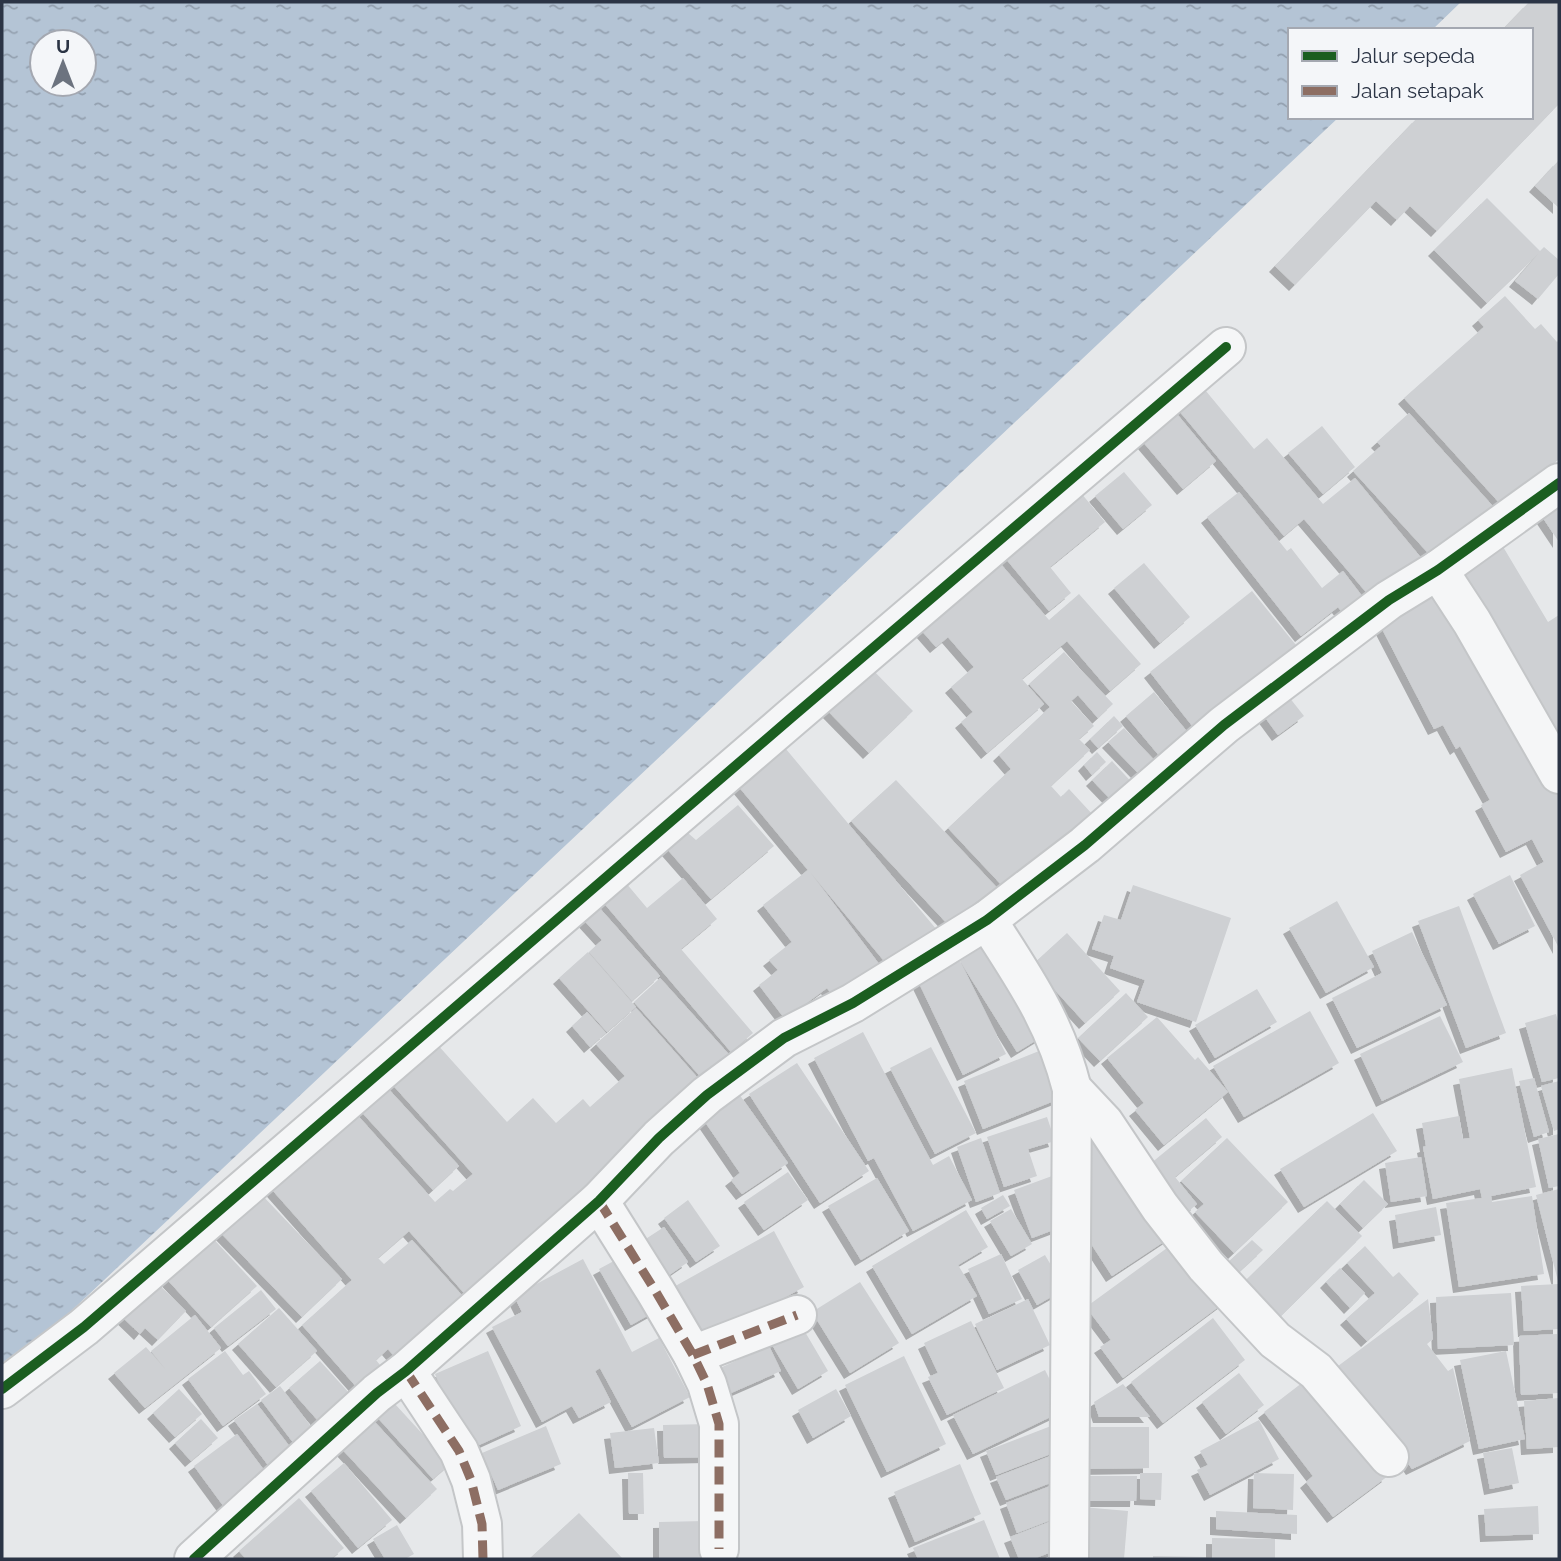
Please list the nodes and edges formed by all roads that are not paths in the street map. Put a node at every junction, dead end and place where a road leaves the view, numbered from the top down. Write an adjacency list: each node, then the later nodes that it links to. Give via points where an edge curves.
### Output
1 (1226, 347): 11 (street, via 84,1327)
2 (1559, 483): 3 (street)
3 (1438, 570): 4 (street); 5 (street, via 1390,600 1223,725 1085,845)
4 (1559, 774)
5 (987, 920): 6 (street, via 1052,1027); 7 (street, via 853,1003 783,1038 707,1095)
6 (1072, 1089): 12 (street, via 1104,1123 1206,1266 1275,1340 1316,1371); 16 (street)
7 (599, 1201): 9 (street); 10 (street)
8 (797, 1315): 9 (street)
9 (693, 1355): 13 (street, via 719,1424)
10 (406, 1371): 14 (street); 15 (street, via 471,1480 482,1524)
11 (2, 1389)
12 (1389, 1457)
13 (719, 1549)
14 (194, 1559)
15 (483, 1559)
16 (1069, 1559)

